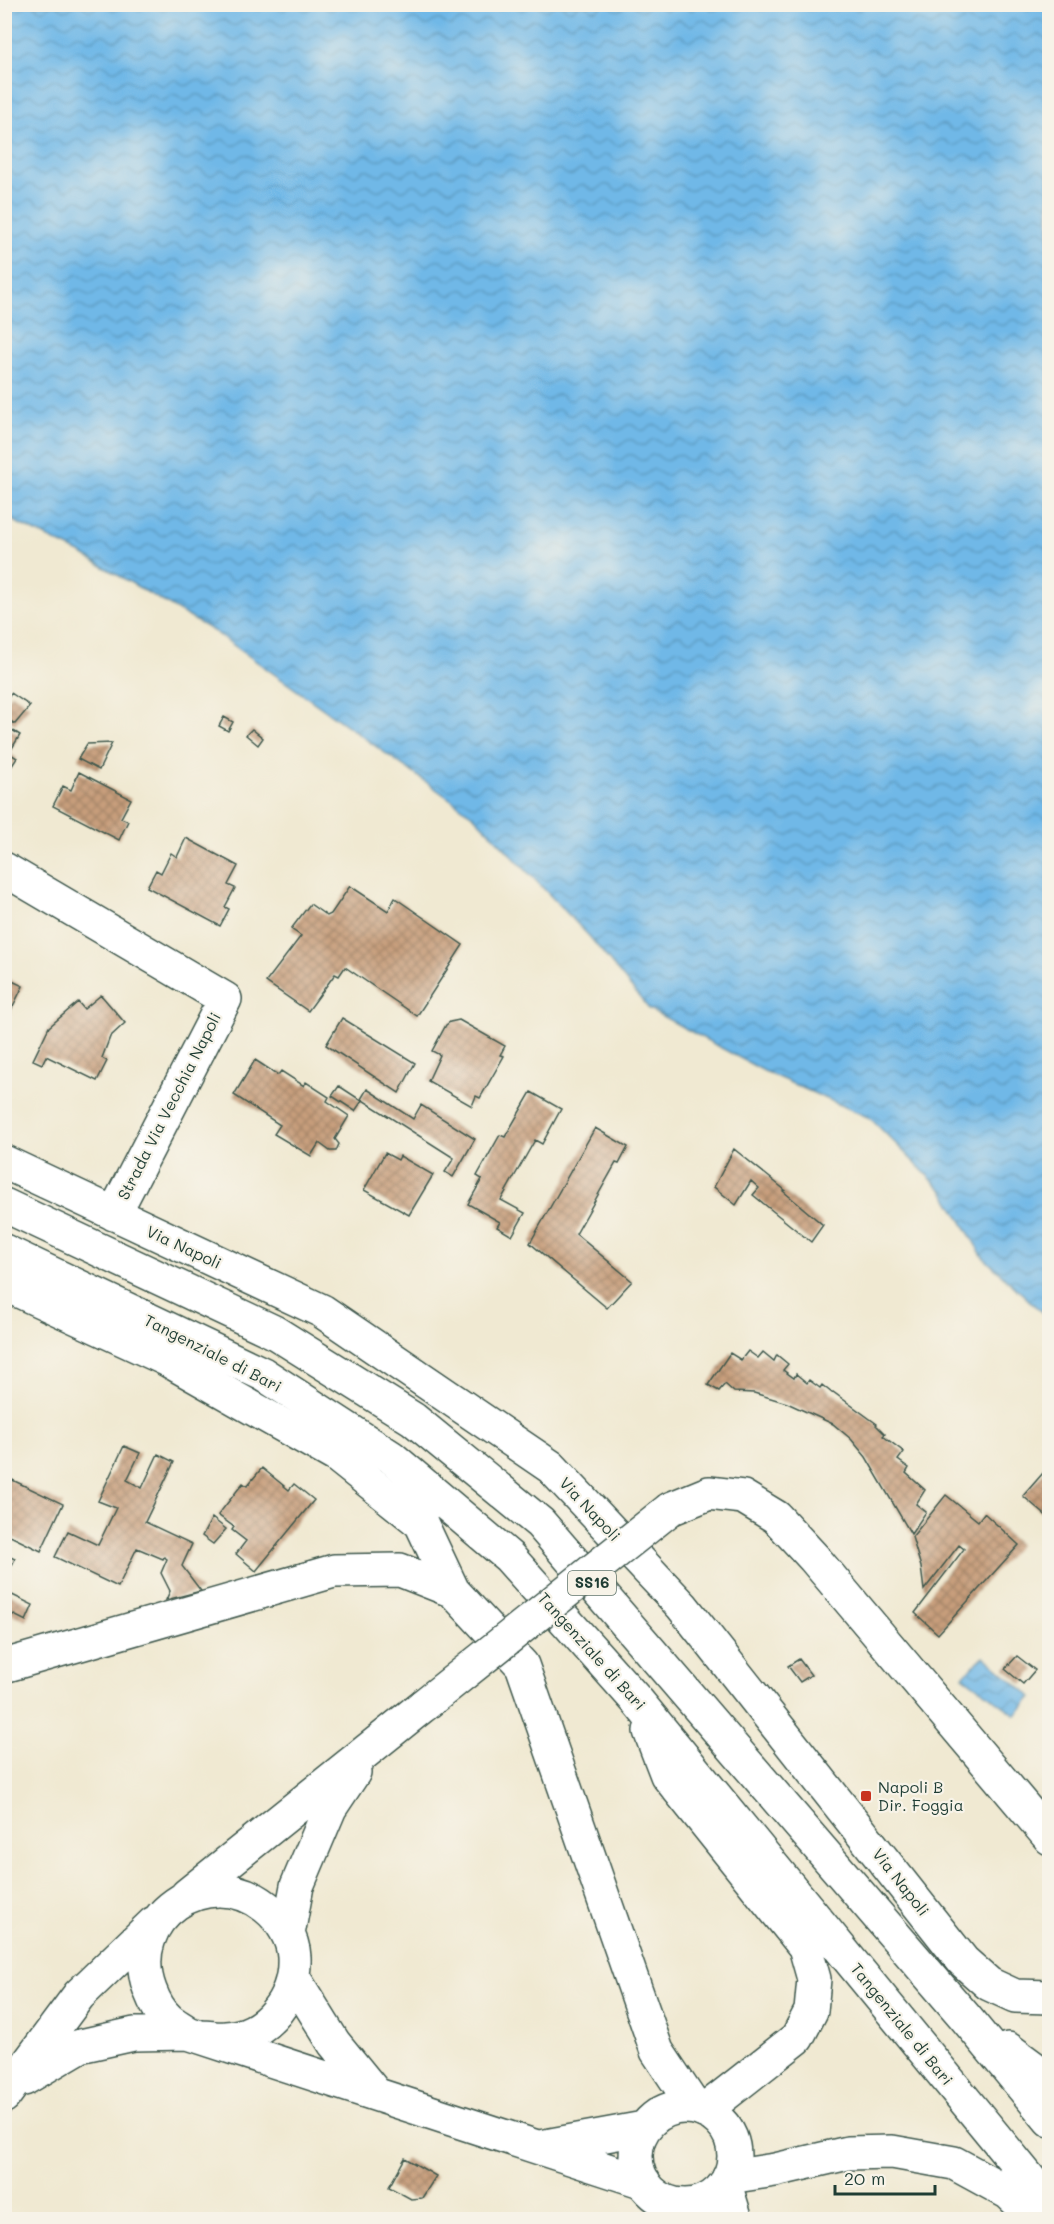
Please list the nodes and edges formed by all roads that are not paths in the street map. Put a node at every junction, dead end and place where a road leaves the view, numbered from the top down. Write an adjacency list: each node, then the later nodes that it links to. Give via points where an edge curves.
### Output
1 (4, 869): 4 (main road, Strada Via Vecchia Napoli, via 225,999)
2 (4, 1162): 4 (main road, Via Napoli)
3 (4, 1205): 16 (main road, SS16, via 274,1332 413,1419 540,1523)
4 (114, 1214): 15 (main road, Via Napoli, via 322,1311 551,1467 682,1606 963,1961 989,1984 1015,1996)
5 (4, 1251): 9 (main road, Tangenziale di Bari / SS16, via 263,1374 391,1457 509,1557)
6 (8, 1294): 7 (main road, via 166,1359 337,1456 421,1523)
7 (453, 1591): 8 (main road, via 400,1570 334,1571); 18 (main road, via 522,1665)
8 (4, 1666)
9 (638, 1702): 22 (main road, via 667,1775 806,1947 814,1979 812,2011 797,2038); 28 (main road, Tangenziale di Bari / SS16)
10 (372, 1746): 11 (main road, bridge, via 670,1509 710,1493 743,1497 776,1517 814,1558); 12 (main road); 13 (main road, via 330,1808 297,1886)
11 (1050, 1838)
12 (175, 1905): 13 (main road, via 209,1890 233,1891 255,1899 275,1914); 17 (main road, via 151,1933 145,1956 146,1979 154,2001 168,2019); 20 (main road, via 79,1995)
13 (288, 1934): 14 (main road, via 294,1955)
14 (293, 1977): 17 (main road, via 285,2000 270,2019 250,2032 226,2038); 21 (main road, via 334,2043)
15 (1050, 1997)
16 (965, 2017): 19 (main road); 23 (main road, SS16)
17 (195, 2035): 20 (main road, via 134,2034 80,2046); 21 (main road)
18 (657, 2051): 22 (main road); 24 (main road)
19 (1050, 2080)
20 (8, 2091)
21 (374, 2092): 25 (main road)
22 (700, 2109): 24 (main road, via 672,2109); 26 (main road, via 720,2122 731,2138 735,2157)
23 (1050, 2120)
24 (647, 2125): 25 (main road); 27 (main road, via 636,2152)
25 (536, 2147): 27 (main road)
26 (727, 2181): 29 (main road, via 711,2198 692,2204); 30 (main road); 31 (main road, via 848,2153 892,2152 954,2163 1009,2193)
27 (644, 2182): 29 (main road, via 656,2196)
28 (1050, 2204)
29 (687, 2212)
30 (736, 2220)
31 (1037, 2220)

